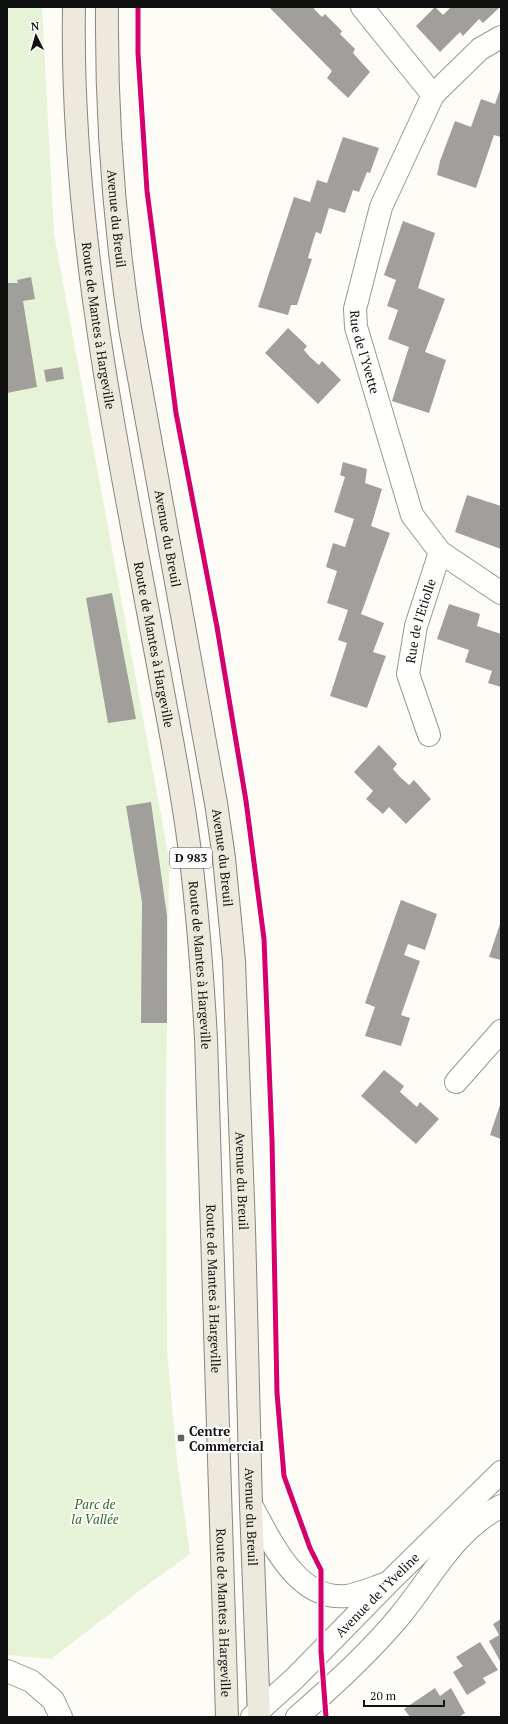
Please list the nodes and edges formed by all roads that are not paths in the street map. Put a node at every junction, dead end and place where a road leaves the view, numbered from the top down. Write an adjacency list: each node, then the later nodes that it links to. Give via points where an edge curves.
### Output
1 (74, 7): 19 (main road, Route de Mantes à Hargeville / D 983, via 74,91 88,256 110,405 187,828 198,930 206,1038)
2 (106, 7): 12 (main road, Avenue du Breuil, via 108,113 121,267 216,803 233,946)
3 (362, 7): 5 (street)
4 (501, 37): 5 (street, Rue de l'Yvette, via 480,49)
5 (433, 95): 6 (street, Rue de l'Yvette, via 381,207 355,309 356,327 412,515)
6 (440, 552): 7 (street, Rue de l'Yvette); 8 (street, Rue de l'Etiolle, via 416,626 408,674)
7 (501, 593)
8 (429, 735)
9 (501, 1031): 10 (street)
10 (456, 1082)
11 (501, 1472): 14 (street, Avenue de l'Yveline)
12 (251, 1505): 14 (street, via 284,1562 305,1584 327,1594 346,1596); 17 (main road, Avenue du Breuil)
13 (501, 1506): 15 (street, Avenue de l'Yveline, via 476,1522 457,1541 399,1616)
14 (388, 1583): 17 (street, Avenue de l'Yveline)
15 (356, 1662): 20 (street, Avenue de l'Yveline); 21 (street)
16 (7, 1671): 18 (street, via 31,1681 52,1700)
17 (257, 1715)
18 (60, 1717)
19 (227, 1717)
20 (297, 1717)
21 (322, 1717)

